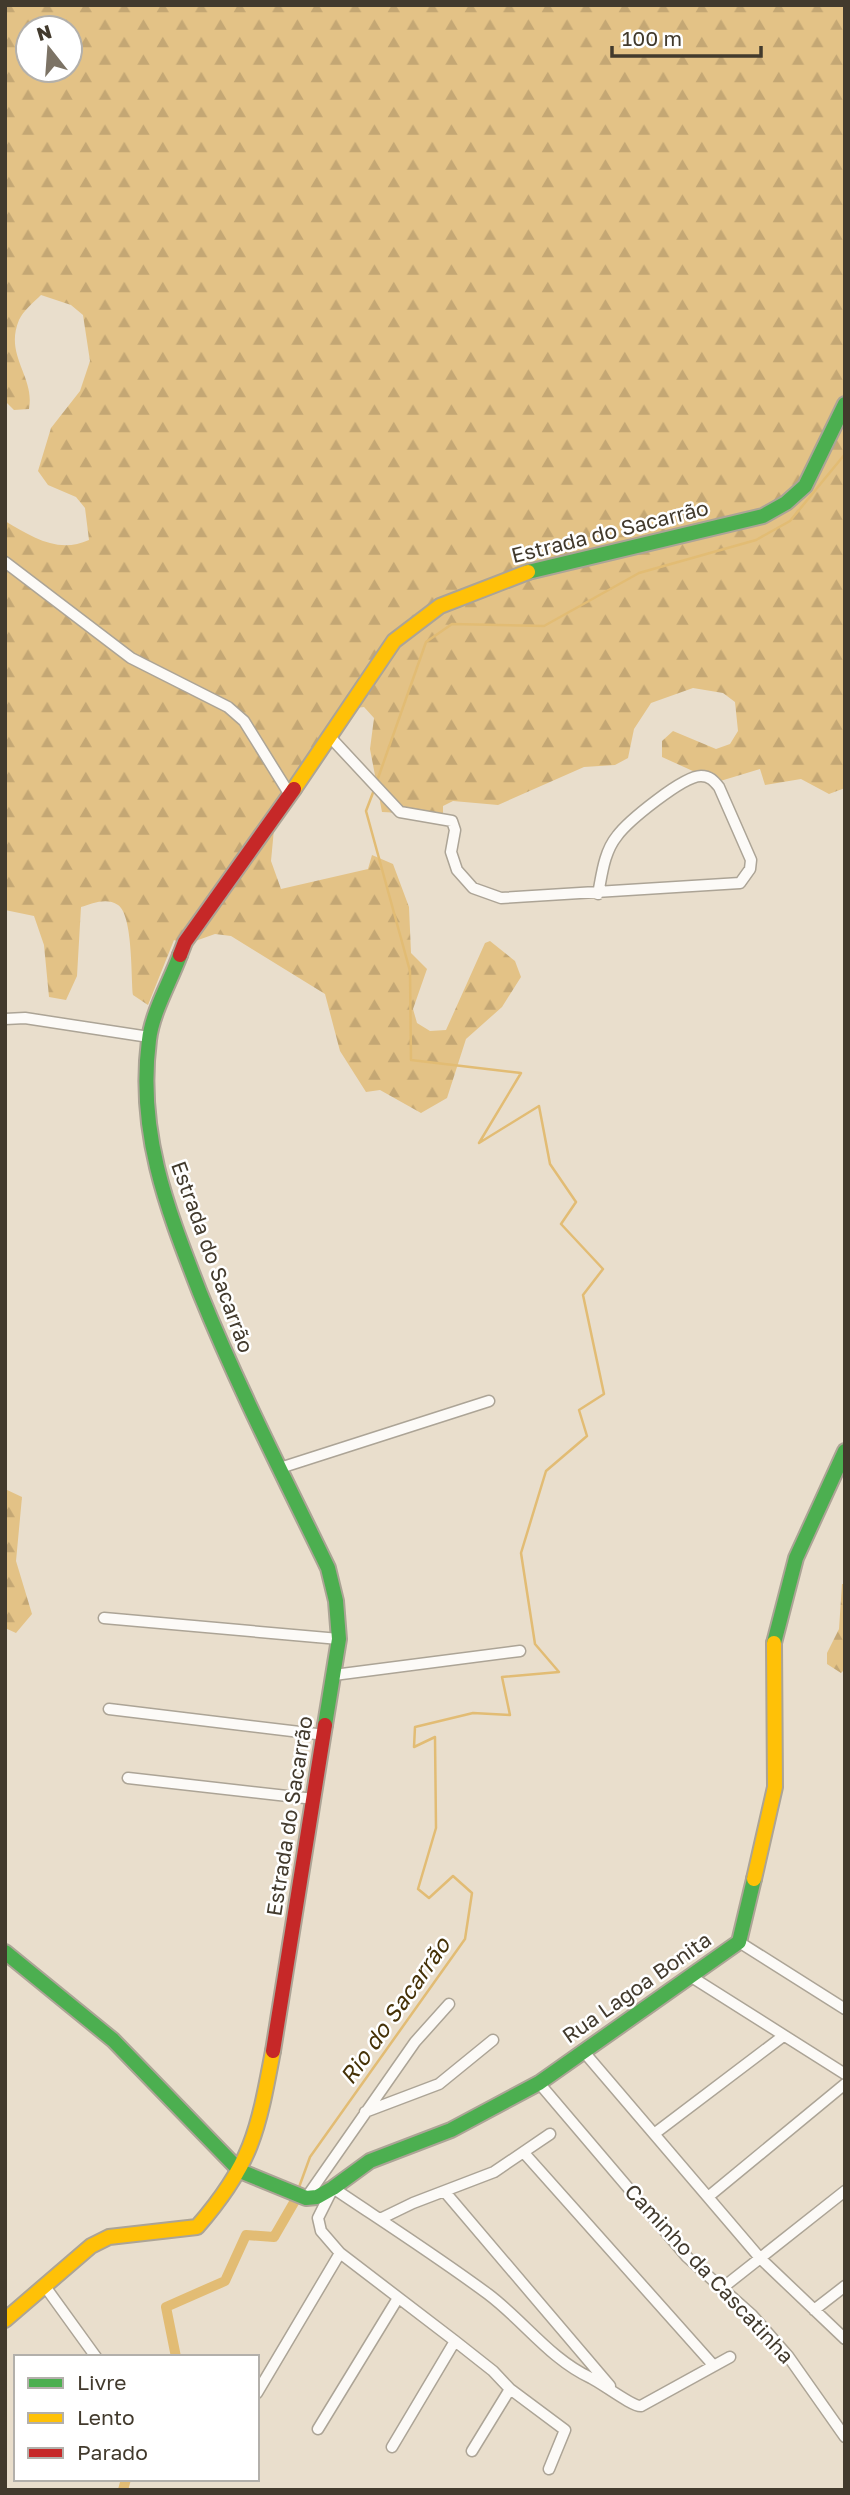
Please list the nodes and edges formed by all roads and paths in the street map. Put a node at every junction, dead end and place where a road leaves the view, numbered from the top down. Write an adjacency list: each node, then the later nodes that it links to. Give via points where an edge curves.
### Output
1 (845, 404): 3 (street, Estrada do Sacarrão, via 805,486 763,516 533,570 440,606 394,641)
2 (5, 562): 4 (street, via 131,658 228,707 244,721)
3 (331, 738): 4 (street, Estrada do Sacarrão); 5 (street, via 400,812 452,821 451,852 457,870 473,888 501,898)
4 (290, 795): 7 (street, Estrada do Sacarrão, via 185,942)
5 (598, 894): 5 (street, via 740,883 751,860 711,778 698,776 671,791 617,836 605,859)
6 (5, 1019): 7 (street)
7 (149, 1037): 10 (street, Estrada do Sacarrão, via 145,1092 151,1150 172,1221 228,1362)
8 (489, 1401): 10 (street)
9 (845, 1451): 19 (street, Rua Lagoa Bonita, via 796,1558 774,1639 775,1787)
10 (280, 1468): 12 (street, Estrada do Sacarrão, via 328,1568)
11 (104, 1618): 12 (street)
12 (339, 1639): 14 (street, Estrada do Sacarrão)
13 (520, 1651): 14 (street)
14 (334, 1675): 16 (street, Estrada do Sacarrão)
15 (109, 1709): 16 (street)
16 (324, 1735): 18 (street, Estrada do Sacarrão)
17 (128, 1778): 18 (street)
18 (314, 1799): 34 (street, Estrada do Sacarrão, via 258,2129)
19 (739, 1942): 21 (street, Rua Lagoa Bonita); 23 (street)
20 (5, 1952): 34 (street, via 113,2040)
21 (690, 1976): 24 (street); 26 (street, Rua Lagoa Bonita)
22 (449, 2004): 30 (street, via 415,2042)
23 (845, 2009)
24 (782, 2037): 27 (street); 32 (street)
25 (493, 2040): 30 (street, via 439,2084)
26 (584, 2052): 28 (street, Rua Lagoa Bonita); 32 (street)
27 (845, 2074)
28 (539, 2083): 35 (street, Rua Lagoa Bonita, via 451,2130 370,2161); 45 (street, Caminho da Cascatinha, via 687,2256)
29 (845, 2084): 39 (street)
30 (365, 2112): 38 (street)
31 (550, 2134): 33 (street)
32 (654, 2134): 39 (street)
33 (525, 2154): 37 (street); 53 (street)
34 (240, 2172): 38 (street); 43 (street, Estrada do Sacarrão, via 197,2227 109,2237)
35 (333, 2188): 38 (street, Rua Lagoa Bonita, via 317,2197); 40 (street); 41 (street, via 318,2218 321,2231)
36 (845, 2191): 42 (street)
37 (445, 2192): 40 (street); 54 (street)
38 (304, 2197)
39 (708, 2197): 42 (street)
40 (380, 2220): 54 (street, via 521,2320 565,2366)
41 (340, 2253): 46 (street); 56 (street)
42 (760, 2258): 45 (street); 47 (street)
43 (44, 2285): 48 (street, Estrada do Sacarrão); 51 (street)
44 (845, 2286): 47 (street)
45 (721, 2289): 58 (street, Caminho da Cascatinha, via 752,2315 788,2356)
46 (398, 2298): 50 (street); 57 (street)
47 (814, 2310): 49 (street)
48 (5, 2319)
49 (845, 2339)
50 (455, 2341): 55 (street); 59 (street)
51 (95, 2355)
52 (730, 2357): 53 (street)
53 (714, 2366): 54 (street, via 641,2406 632,2405)
54 (613, 2388)
55 (510, 2389): 60 (street); 61 (street, via 565,2430)
56 (259, 2390)
57 (318, 2429)
58 (845, 2437)
59 (392, 2447)
60 (472, 2451)
61 (549, 2469)

